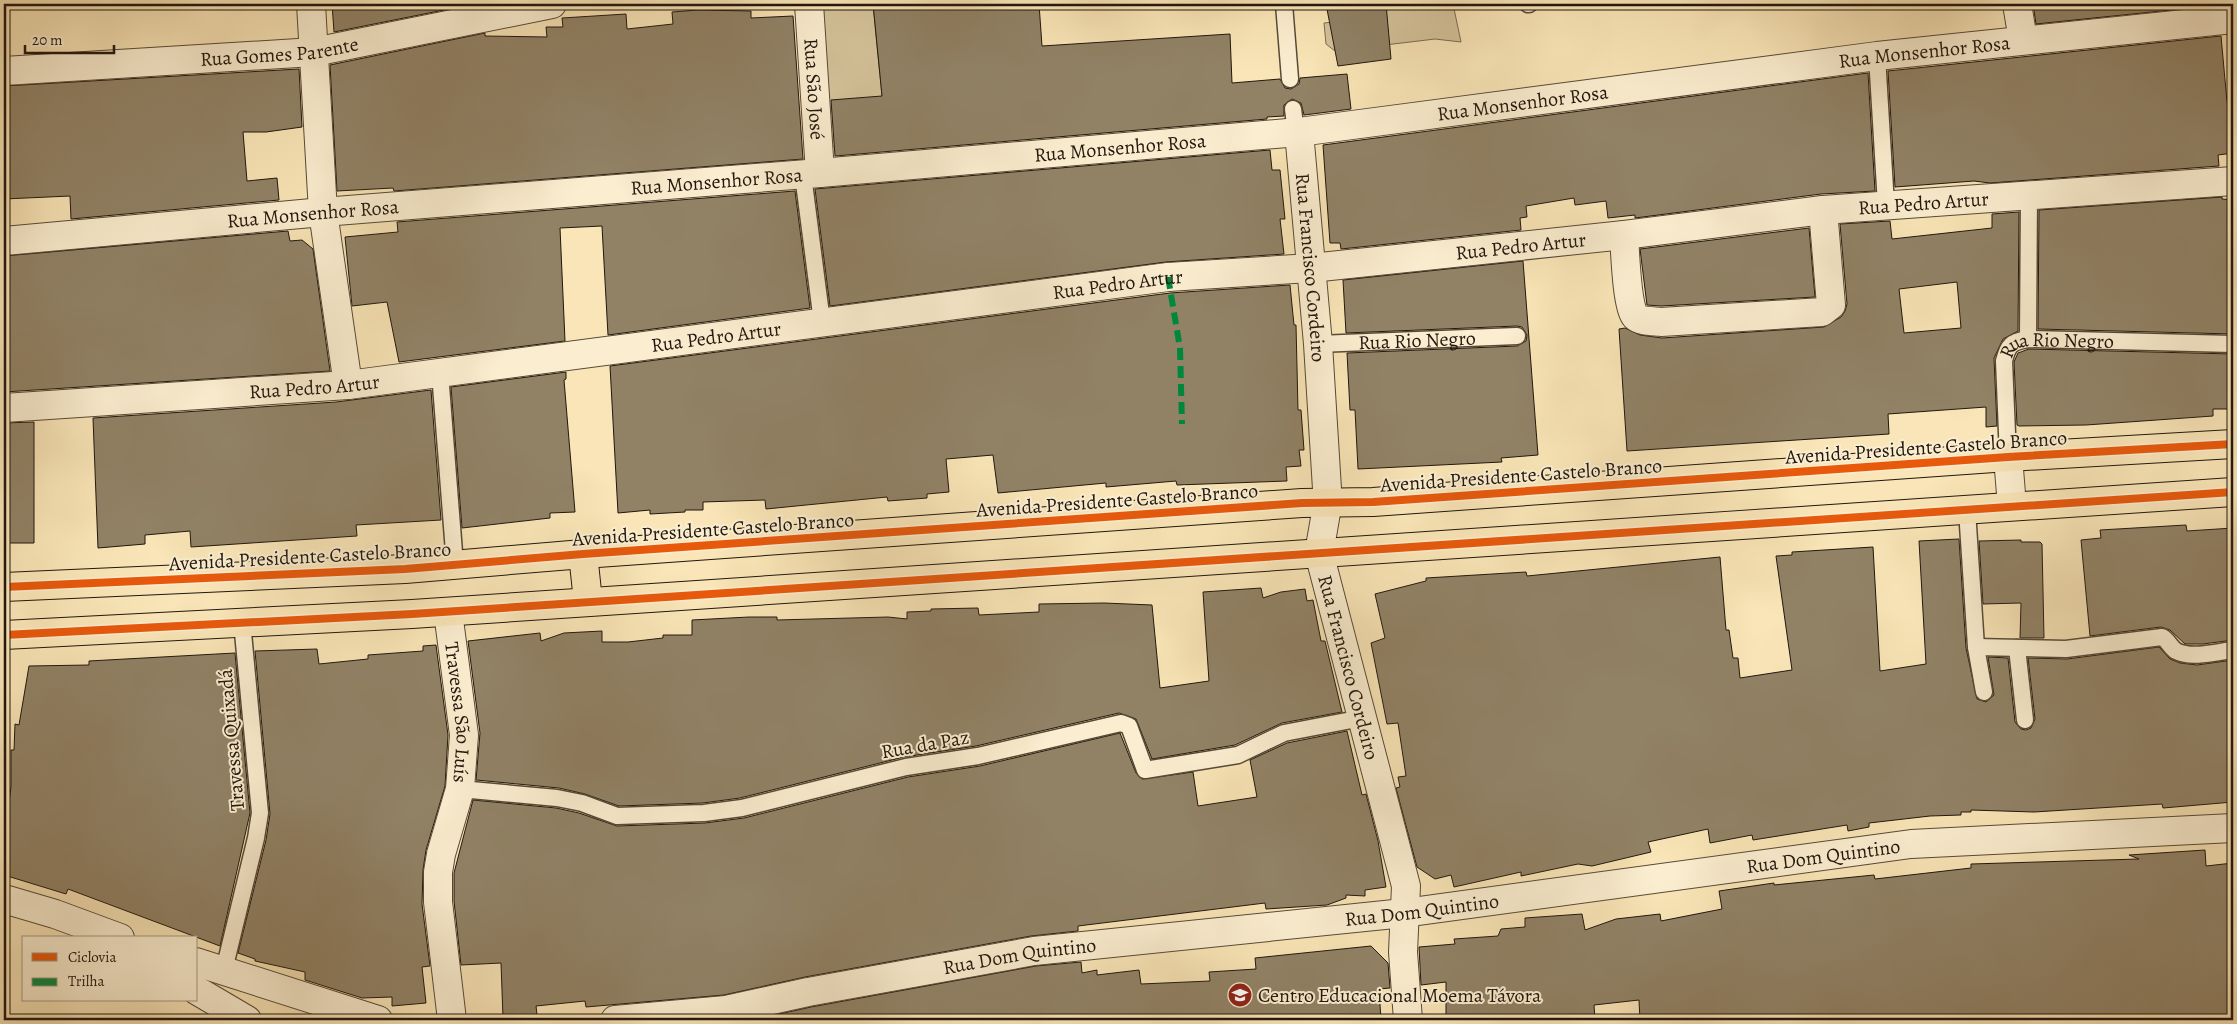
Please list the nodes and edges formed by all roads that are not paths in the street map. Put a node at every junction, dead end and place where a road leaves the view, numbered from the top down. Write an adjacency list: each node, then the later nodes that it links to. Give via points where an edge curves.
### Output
1 (311, 4): 8 (street)
2 (552, 4): 8 (street, Rua Gomes Parente)
3 (809, 4): 13 (street, Rua São José)
4 (1284, 4): 11 (lane)
5 (2017, 4): 7 (street)
6 (2233, 19): 7 (street, Rua Monsenhor Rosa)
7 (2023, 40): 9 (street, Rua Monsenhor Rosa)
8 (314, 52): 10 (street, Rua Gomes Parente); 18 (street)
9 (1877, 56): 12 (street, Rua Monsenhor Rosa); 16 (lane)
10 (4, 71)
11 (1290, 79)
12 (1296, 124): 13 (street, Rua Monsenhor Rosa); 21 (street, Rua Francisco Cordeiro)
13 (812, 174): 18 (street, Rua Monsenhor Rosa); 22 (lane)
14 (2233, 181): 15 (street, Rua Pedro Artur)
15 (2029, 194): 16 (street, Rua Pedro Artur); 24 (lane)
16 (1886, 205): 17 (street, Rua Pedro Artur)
17 (1823, 210): 19 (street, Rua Pedro Artur); 19 (street, via 1831,305 1822,312 1662,322 1642,320 1634,316 1630,305)
18 (324, 212): 20 (street, Rua Monsenhor Rosa); 28 (street)
19 (1624, 236): 21 (street, Rua Pedro Artur)
20 (4, 241)
21 (1311, 268): 22 (street, Rua Pedro Artur, via 1168,277); 25 (street, Rua Francisco Cordeiro)
22 (822, 322): 27 (street, Rua Pedro Artur)
23 (1517, 336): 25 (lane, Rua Rio Negro)
24 (2028, 339): 26 (lane, Rua Rio Negro); 31 (lane, Rua Rio Negro, via 2016,341 2007,348 2004,361)
25 (1318, 344): 33 (street, Rua Francisco Cordeiro)
26 (2233, 344)
27 (440, 373): 28 (street, Rua Pedro Artur); 38 (lane)
28 (348, 385): 29 (street, Rua Pedro Artur)
29 (4, 408)
30 (2233, 444): 31 (main road, Avenida Presidente Castelo Branco)
31 (2008, 457): 33 (main road, Avenida Presidente Castelo Branco, via 1373,502); 34 (street, Rua Rio Negro)
32 (2233, 492): 34 (main road)
33 (1328, 501): 36 (street, Rua Francisco Cordeiro); 37 (main road, Avenida Presidente Castelo Branco)
34 (2012, 506): 35 (main road)
35 (1967, 510): 36 (main road); 44 (lane)
36 (1319, 553): 40 (main road); 48 (street, Rua Francisco Cordeiro)
37 (583, 554): 38 (main road, Avenida Presidente Castelo Branco); 40 (main road)
38 (455, 565): 39 (main road, Avenida Presidente Castelo Branco)
39 (4, 587)
40 (588, 601): 41 (main road)
41 (448, 612): 42 (main road); 50 (street, Travessa São Luís, via 464,735)
42 (242, 622): 43 (main road); 56 (lane, Travessa Quixadá, via 260,813)
43 (4, 640)
44 (1976, 647): 45 (lane); 47 (lane)
45 (2016, 648): 46 (lane, via 2066,649 2162,637 2174,650 2186,655); 49 (lane)
46 (2233, 650)
47 (1984, 692)
48 (1362, 718): 50 (lane, Rua da Paz, via 1284,733 1238,755 1145,770 1128,726 1122,724 978,756 906,766 742,808 704,813 617,816 557,798); 53 (street, Rua Francisco Cordeiro, via 1406,886)
49 (2025, 720)
50 (460, 789): 60 (street, Travessa São Luís, via 438,872 438,902)
51 (2233, 828): 53 (street, Rua Dom Quintino, via 1911,844)
52 (4, 899): 54 (street, via 55,914)
53 (1404, 913): 61 (street, Rua Dom Quintino, via 1034,951 726,1010); 62 (street, Rua Francisco Cordeiro)
54 (101, 934)
55 (198, 963): 56 (street)
56 (224, 970): 59 (street)
57 (198, 991): 58 (street)
58 (247, 1020)
59 (378, 1020)
60 (452, 1020)
61 (614, 1020)
62 (1408, 1020)

